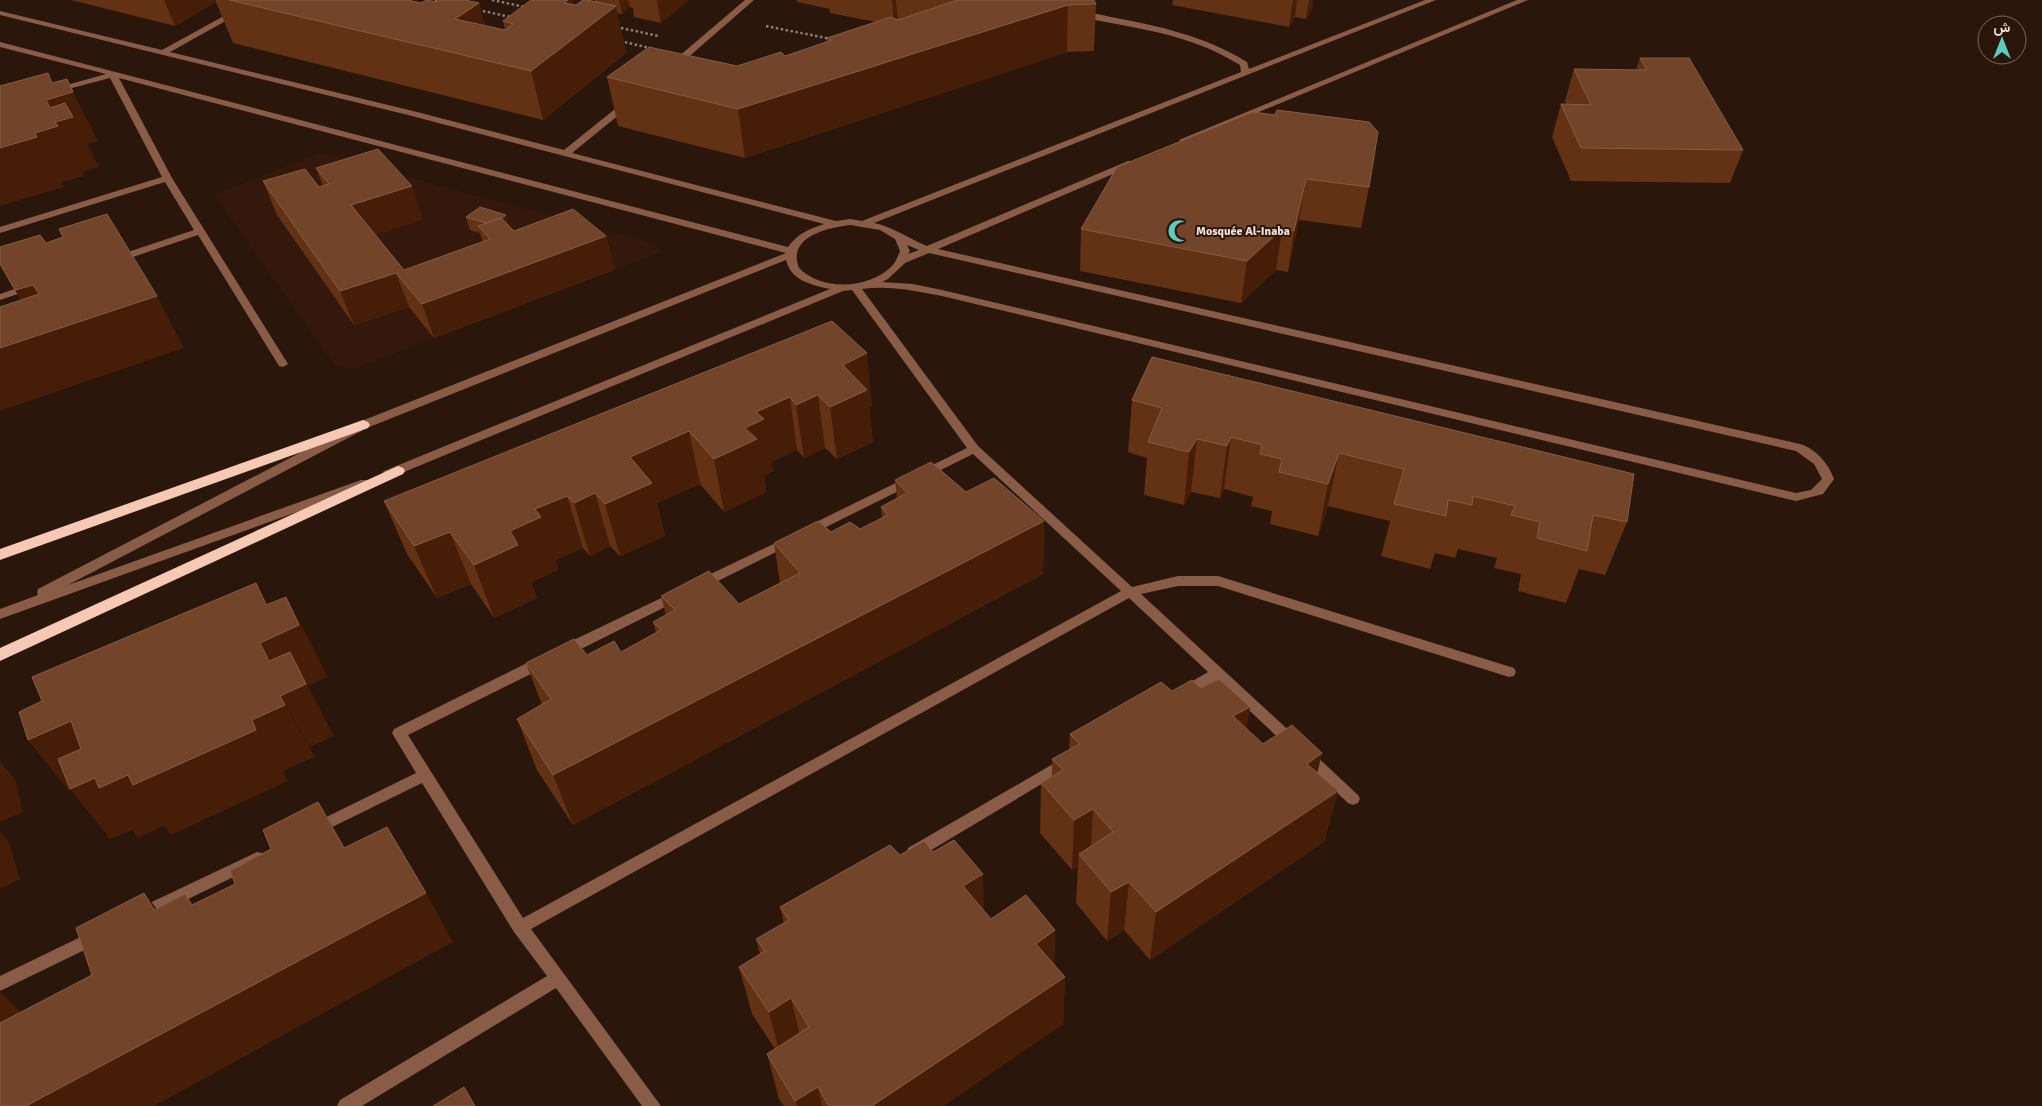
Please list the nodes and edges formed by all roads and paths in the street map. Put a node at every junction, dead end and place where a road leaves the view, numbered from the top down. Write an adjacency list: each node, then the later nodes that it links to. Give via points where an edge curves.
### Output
1 (259, 0): 19 (street)
2 (435, 0): 7 (path)
3 (492, 0): 8 (path)
4 (750, 0): 13 (street)
5 (1432, 0): 22 (street)
6 (1524, 0): 26 (street)
7 (444, 2)
8 (531, 8)
9 (473, 9): 12 (path)
10 (1071, 12): 22 (street, via 1196,38 1228,52 1244,64)
11 (0, 13): 19 (street)
12 (512, 17)
13 (729, 18): 17 (path); 20 (street)
14 (609, 25): 15 (path)
15 (664, 36)
16 (618, 41): 20 (path)
17 (839, 41)
18 (0, 44): 23 (street)
19 (164, 52): 27 (street)
20 (685, 56): 21 (street)
21 (667, 71)
22 (1245, 74): 30 (street)
23 (113, 75): 24 (street); 29 (street); 36 (street)
24 (47, 91)
25 (638, 94): 27 (street)
26 (1170, 146)
27 (566, 153): 31 (street)
28 (1143, 158): 35 (street)
29 (167, 178): 32 (street); 33 (street)
30 (865, 223): 31 (street); 34 (street, via 891,231)
31 (834, 224): 36 (street, via 807,234 797,242)
32 (0, 230)
33 (200, 232): 38 (street); 44 (street)
34 (900, 238): 35 (street); 37 (street, via 905,249)
35 (926, 249): 37 (street); 40 (street, via 1800,448 1825,468 1828,479 1824,489 1796,497 942,293)
36 (792, 253): 42 (street, via 793,267 804,278 820,285); 45 (street)
37 (903, 260): 40 (street, via 885,278)
38 (109, 261)
39 (46, 282): 43 (street)
40 (870, 284): 41 (street)
41 (855, 287): 42 (street); 46 (street)
42 (841, 288): 47 (street)
43 (0, 297)
44 (283, 364)
45 (362, 425): 48 (highway); 50 (street)
46 (974, 449): 49 (street); 56 (street, via 399,733)
47 (398, 471): 50 (street); 51 (highway)
48 (0, 555)
49 (1130, 592): 52 (street, via 1178,581 1218,581); 53 (street); 62 (street)
50 (0, 614)
51 (0, 655)
52 (1508, 672)
53 (1218, 673): 54 (street); 57 (street)
54 (1175, 698)
55 (1074, 758): 60 (street)
56 (425, 775): 58 (street); 62 (street)
57 (1353, 798)
58 (301, 836)
59 (274, 849): 61 (street)
60 (904, 858)
61 (124, 923)
62 (520, 926): 64 (street)
63 (106, 931): 65 (street)
64 (558, 978): 66 (street); 67 (street)
65 (0, 984)
66 (346, 1106)
67 (652, 1106)

